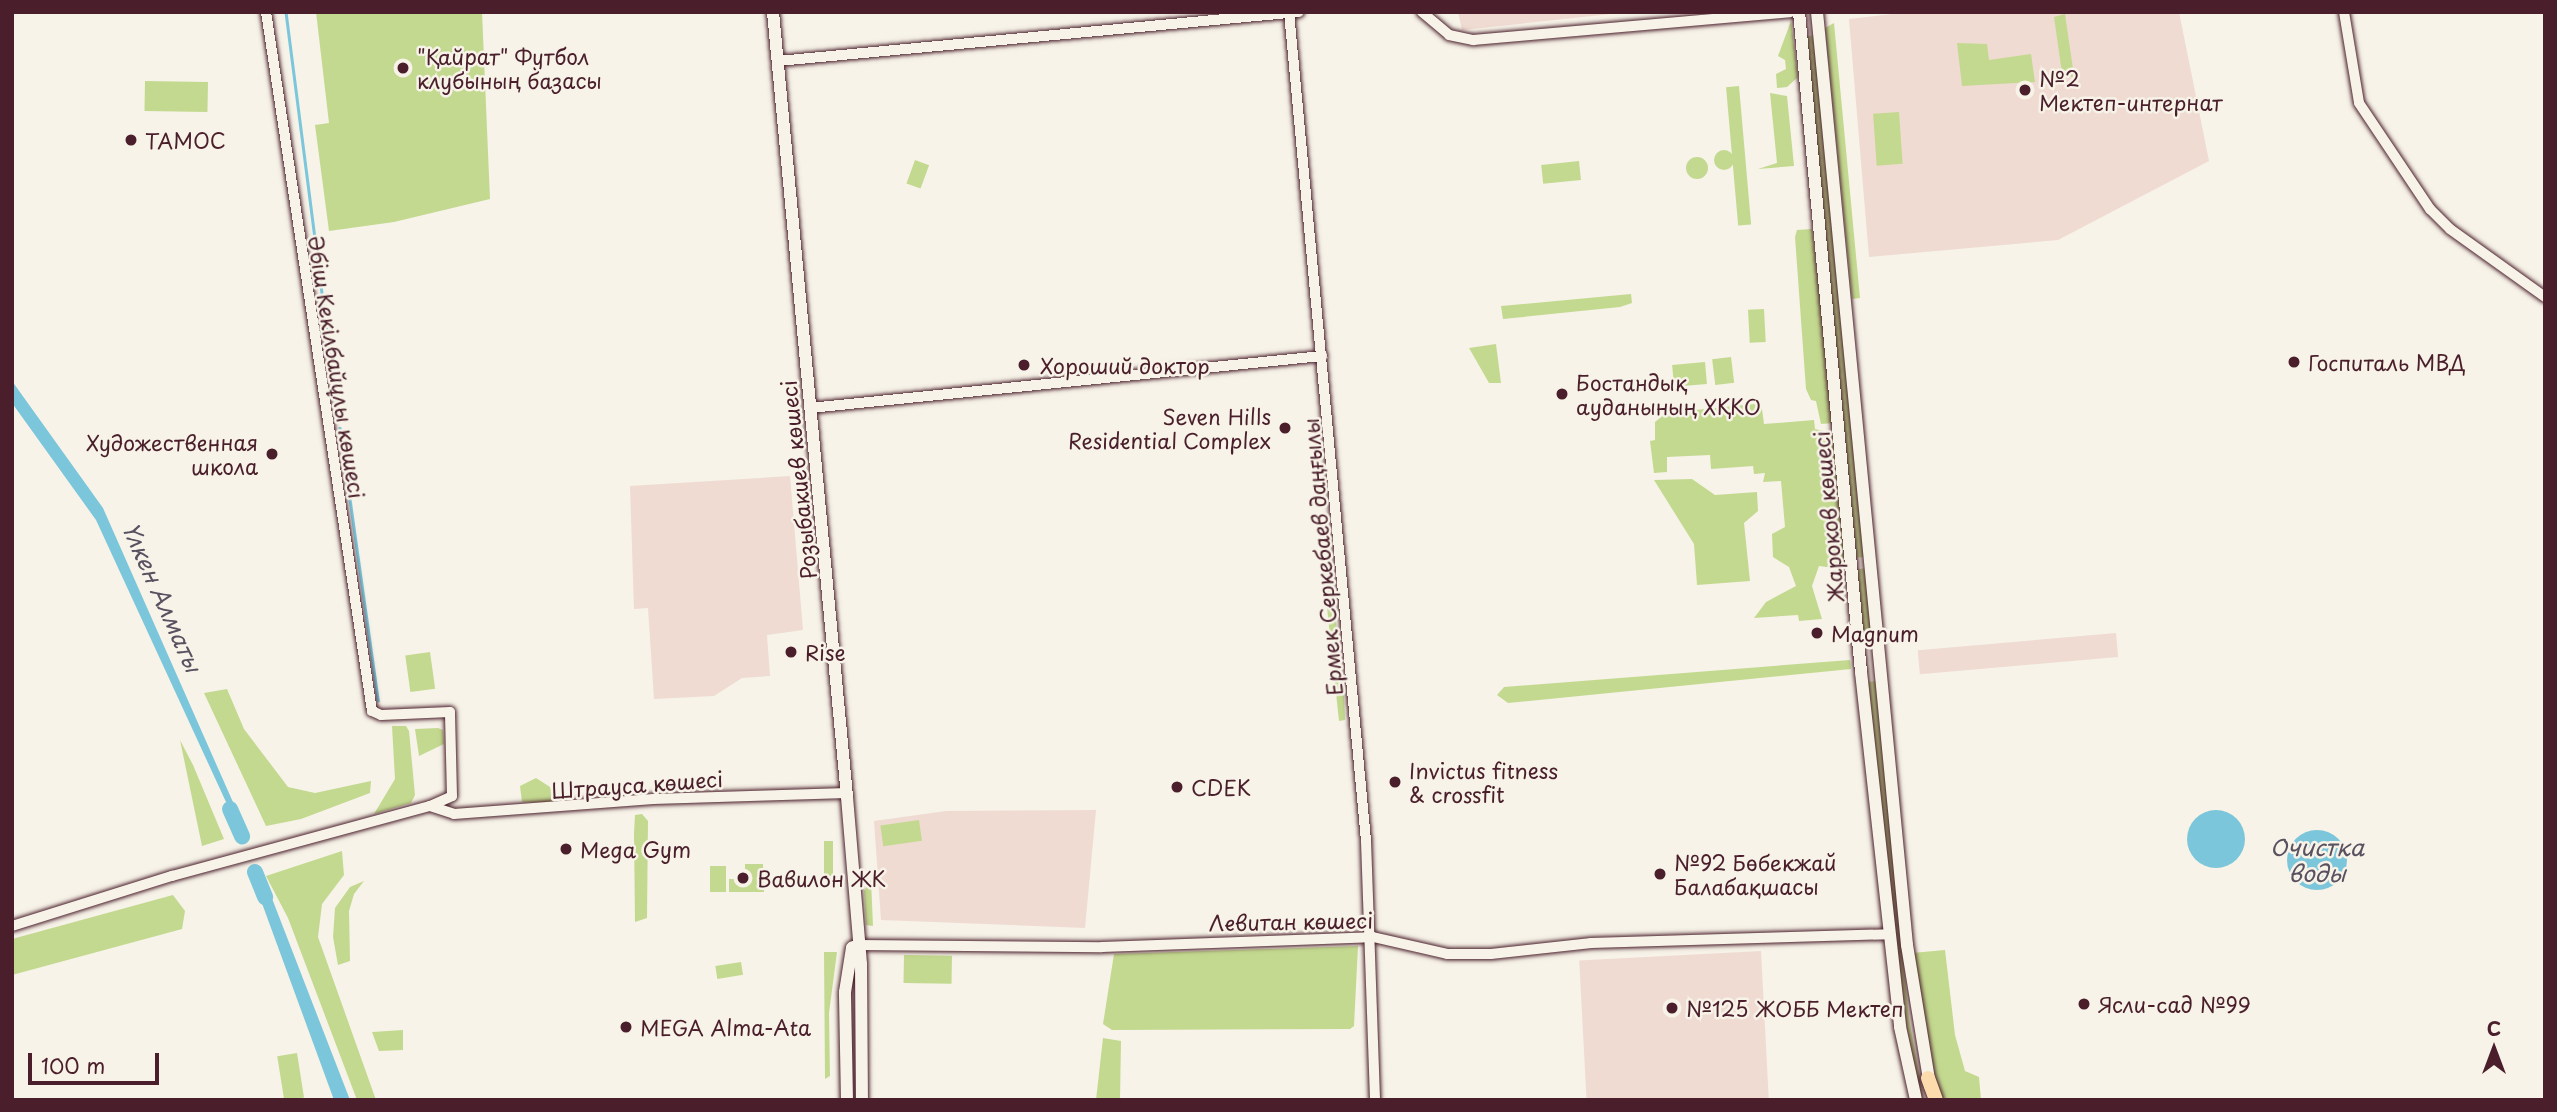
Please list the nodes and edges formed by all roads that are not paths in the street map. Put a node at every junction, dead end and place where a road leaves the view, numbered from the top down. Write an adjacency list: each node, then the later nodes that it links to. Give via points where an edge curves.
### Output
1 (267, 12): 17 (street, Әбіш Кекілбайұлы көшесі, via 349,584 372,710 386,714 450,712 452,796)
2 (773, 12): 10 (main road, Розыбакиев көшесі)
3 (1299, 12): 9 (street)
4 (1422, 12): 5 (street, via 1449,35 1473,40)
5 (1790, 12)
6 (1799, 12): 14 (main road, Жароков көшесі)
7 (1817, 12): 15 (main road, Жароков көшесі)
8 (2344, 12): 11 (street, via 2359,103 2430,209)
9 (1289, 13): 10 (street); 12 (street, Ермек Серкебаев даңғылы)
10 (778, 61): 13 (main road, Розыбакиев көшесі)
11 (2545, 297)
12 (1322, 356): 13 (street); 20 (street, Ермек Серкебаев даңғылы)
13 (810, 408): 16 (main road, Розыбакиев көшесі)
14 (1853, 562): 15 (main road); 19 (main road, Жароков көшесі)
15 (1870, 562): 22 (main road, Жароков көшесі, via 1906,945)
16 (847, 793): 17 (street, Штрауса көшесі, via 653,799 454,814); 21 (main road, Розыбакиев көшесі)
17 (430, 806): 18 (street)
18 (12, 926)
19 (1890, 934): 20 (street, Левитан көшесі, via 1591,943 1491,954 1447,954); 26 (main road, Жароков көшесі, via 1900,1027)
20 (1373, 937): 21 (street, Левитан көшесі, via 1102,947); 25 (street, Ермек Серкебаев даңғылы)
21 (858, 945): 23 (main road, Розыбакиев көшесі, via 852,948 845,992); 24 (main road, Розыбакиев көшесі)
22 (1928, 1078): 27 (main road)
23 (847, 1100)
24 (862, 1100)
25 (1376, 1100)
26 (1916, 1100)
27 (1935, 1100)

